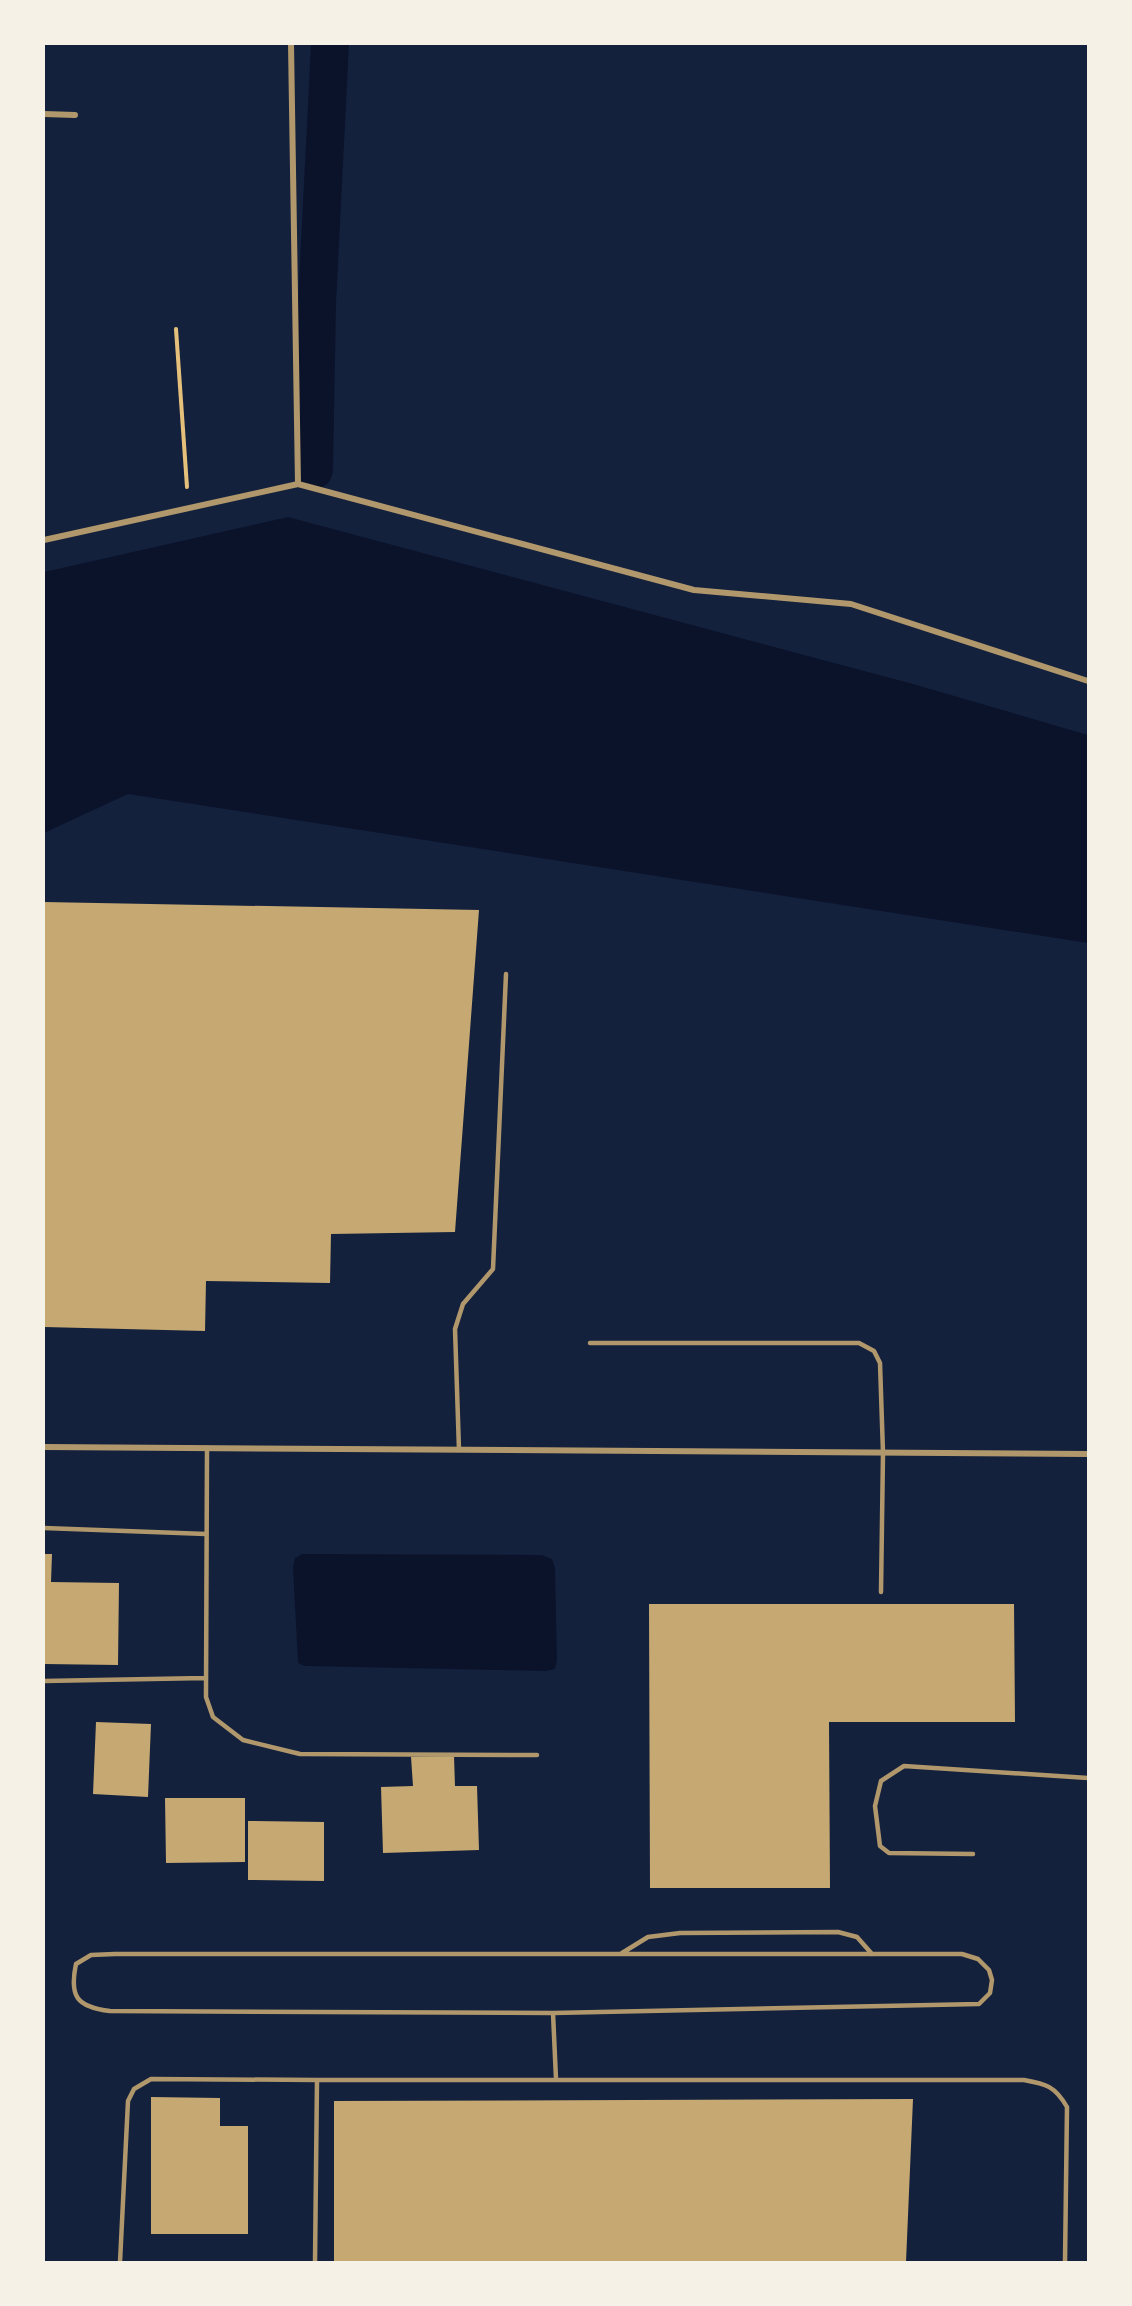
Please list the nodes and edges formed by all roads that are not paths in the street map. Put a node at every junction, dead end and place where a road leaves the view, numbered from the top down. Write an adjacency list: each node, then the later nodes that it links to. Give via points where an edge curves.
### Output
1 (291, 44): 4 (street)
2 (44, 114): 3 (street)
3 (75, 115)
4 (298, 484): 5 (street); 6 (street, via 694,590 850,604)
5 (44, 540)
6 (1089, 681)
7 (506, 974): 11 (lane, via 494,1269 463,1304 455,1329)
8 (590, 1343): 12 (lane, via 859,1343 874,1351 880,1363)
9 (44, 1447): 10 (street)
10 (207, 1448): 11 (street); 15 (lane)
11 (459, 1450): 12 (street)
12 (883, 1453): 13 (street); 16 (lane)
13 (1089, 1455)
14 (44, 1528): 15 (lane)
15 (206, 1534): 17 (lane)
16 (881, 1592)
17 (205, 1677): 18 (lane); 19 (lane, via 206,1698 213,1717 243,1740 300,1754)
18 (44, 1681)
19 (537, 1755)
20 (1089, 1778): 21 (lane, via 904,1766 881,1781 875,1806 880,1846 888,1853)
21 (973, 1854)
22 (620, 1954): 23 (lane); 23 (lane, via 648,1937 680,1933 838,1932 857,1937); 24 (lane, via 91,1955 76,1964 72,1983 78,1998 90,2008 110,2011)
23 (872, 1954): 24 (lane, via 962,1954 978,1959 992,1980 990,1993 979,2004)
24 (553, 2013): 25 (lane)
25 (556, 2079): 26 (lane); 29 (lane, via 1024,2080 1045,2084 1058,2092 1067,2107)
26 (317, 2080): 27 (lane, via 152,2079 134,2089 128,2101); 28 (lane)
27 (120, 2262)
28 (315, 2262)
29 (1065, 2262)

